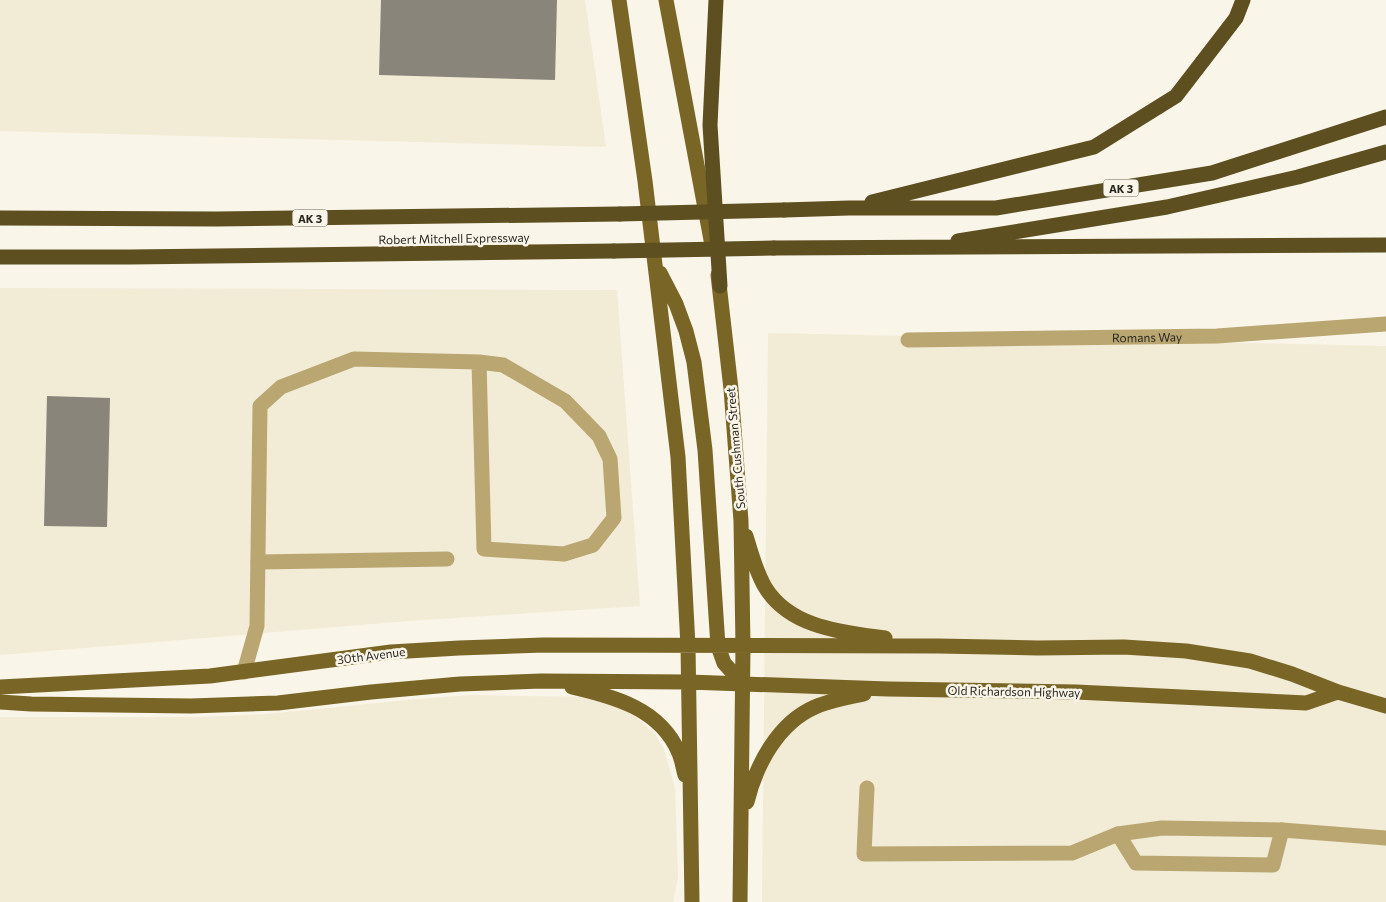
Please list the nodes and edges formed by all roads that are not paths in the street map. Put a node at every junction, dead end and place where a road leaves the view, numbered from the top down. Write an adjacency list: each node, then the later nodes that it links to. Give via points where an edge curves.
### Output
1 (619, 0): 12 (main road)
2 (666, 0): 13 (main road, South Cushman Street)
3 (716, 0): 13 (highway, via 710,124)
4 (1243, 0): 7 (highway, via 1236,18 1176,96 1094,147)
5 (1386, 117): 7 (highway, AK 3, via 1212,173 996,208)
6 (1386, 152): 10 (highway, via 1298,178 1167,207)
7 (849, 208): 8 (highway, Robert Mitchell Expressway / AK 3, bridge, via 216,219)
8 (0, 218)
9 (1386, 245): 10 (highway)
10 (909, 248): 11 (highway, Robert Mitchell Expressway, bridge)
11 (0, 257)
12 (656, 265): 20 (main road, via 678,457); 21 (main road, via 676,304 694,362 705,450)
13 (720, 286): 17 (main road, South Cushman Street)
14 (1386, 324): 15 (street, Romans Way, via 1217,336)
15 (908, 340)
16 (479, 362): 16 (street, via 484,549 564,554 593,545 614,518 610,459 599,436 565,401 503,365); 19 (street, via 354,358 281,388 260,406)
17 (741, 522): 22 (main road, South Cushman Street); 23 (main road, via 765,587 799,619 830,629)
18 (447, 559): 19 (street)
19 (258, 562): 24 (street, via 257,626)
20 (688, 646): 21 (main road, 30th Avenue); 24 (main road, 30th Avenue, via 543,645 401,651); 26 (main road)
21 (718, 646): 22 (main road, 30th Avenue); 27 (main road, via 724,663)
22 (743, 646): 23 (main road); 27 (main road, South Cushman Street)
23 (938, 646): 30 (main road, via 1124,647 1186,651 1250,662)
24 (244, 672): 28 (main road, 30th Avenue)
25 (546, 682): 26 (main road); 31 (main road, via 460,684 278,703 191,706); 34 (main road, via 612,697 654,719 668,733 679,753)
26 (688, 682): 27 (main road, Old Richardson Highway); 34 (main road)
27 (743, 684): 29 (main road, Old Richardson Highway); 35 (main road, South Cushman Street)
28 (0, 687)
29 (888, 689): 30 (main road, Old Richardson Highway, via 1076,692 1306,703); 35 (main road, via 834,700 797,718 778,736 757,772)
30 (1338, 692): 32 (main road)
31 (0, 702)
32 (1386, 706)
33 (867, 788): 37 (street, via 864,854 1072,853)
34 (691, 795): 39 (main road)
35 (741, 825): 40 (main road, South Cushman Street)
36 (1282, 830): 37 (street, via 1162,828); 37 (street, via 1273,865 1136,864); 38 (street)
37 (1118, 834)
38 (1386, 838)
39 (692, 902)
40 (740, 902)

